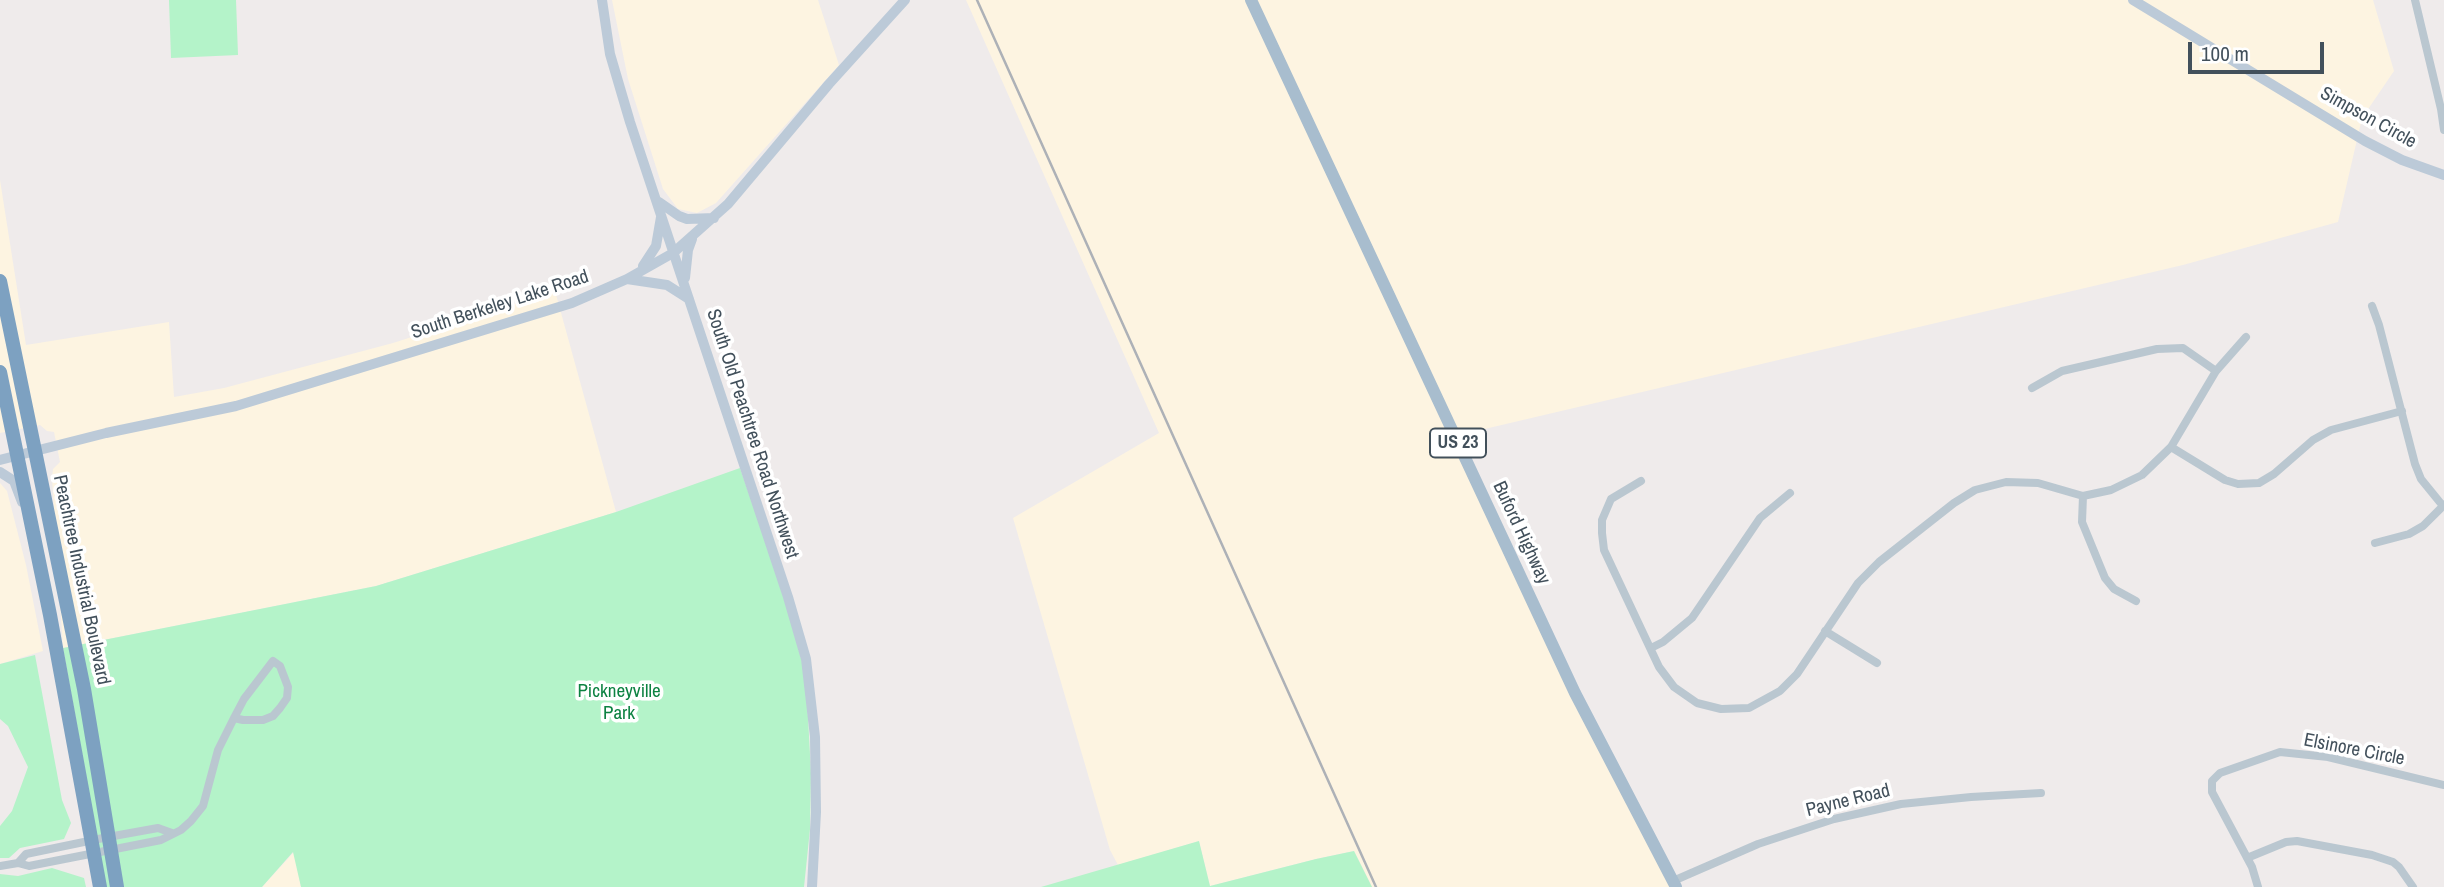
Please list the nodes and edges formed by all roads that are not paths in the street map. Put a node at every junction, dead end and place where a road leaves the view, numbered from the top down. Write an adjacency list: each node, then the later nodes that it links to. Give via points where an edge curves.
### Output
1 (602, 0): 8 (street, South Old Peachtree Road Northwest, via 612,62)
2 (905, 0): 10 (street, South Berkeley Lake Road)
3 (1251, 0): 46 (main road, Buford Highway / US 23, via 1575,694)
4 (2133, 0): 7 (street, Simpson Circle, via 2365,141)
5 (2414, 0): 6 (street)
6 (2444, 130)
7 (2444, 175)
8 (657, 200): 9 (street, South Old Peachtree Road Northwest); 10 (street, via 678,216)
9 (662, 214): 12 (street, South Old Peachtree Road Northwest); 13 (street, via 656,246)
10 (714, 218): 11 (street, South Berkeley Lake Road)
11 (694, 236): 12 (street, South Berkeley Lake Road); 15 (street)
12 (673, 253): 13 (street, South Berkeley Lake Road); 15 (street, South Old Peachtree Road Northwest)
13 (632, 276): 16 (street, via 667,285); 24 (street, South Berkeley Lake Road, via 572,303 236,406)
14 (0, 281): 24 (highway, Peachtree Industrial Boulevard)
15 (684, 284): 16 (street, South Old Peachtree Road Northwest)
16 (689, 299): 49 (street, South Old Peachtree Road Northwest, via 808,668 815,737)
17 (2372, 306): 22 (street)
18 (2246, 337): 19 (street)
19 (2217, 371): 21 (street, via 2183,348 2157,349 2062,371); 23 (street)
20 (0, 372): 25 (highway, Peachtree Industrial Boulevard)
21 (2032, 388)
22 (2402, 411): 23 (street, via 2331,430 2259,483 2225,480); 31 (street, via 2421,479)
23 (2171, 447): 30 (street, via 2128,483)
24 (34, 450): 25 (street, South Berkeley Lake Road); 42 (highway, Peachtree Industrial Boulevard, via 84,689)
25 (16, 454): 26 (street, South Berkeley Lake Road); 32 (highway, Peachtree Industrial Boulevard)
26 (0, 460)
27 (0, 472): 32 (street, via 14,481)
28 (1641, 481): 36 (street, via 1611,499 1602,533 1604,550)
29 (1790, 493): 36 (street, via 1760,518 1692,618)
30 (2083, 496): 34 (street, via 2082,522 2105,578); 35 (street, via 2021,481 1975,490 1879,562 1858,583)
31 (2443, 506): 33 (street, via 2409,534)
32 (28, 514): 43 (highway, Peachtree Industrial Boulevard)
33 (2375, 543)
34 (2136, 601)
35 (1825, 631): 36 (street, via 1780,691 1749,708 1735,710 1709,707 1685,696 1666,678); 37 (street)
36 (1651, 648)
37 (1877, 663)
38 (234, 718): 38 (street, via 273,661 280,666 288,687 280,709 263,720); 41 (street, via 218,750 203,806)
39 (2444, 785): 44 (street, Elsinore Circle, via 2328,757 2280,752 2220,773 2212,781 2212,792)
40 (2042, 793): 46 (street, Payne Road, via 1901,804 1833,819 1758,844)
41 (172, 833): 42 (street, via 161,840); 42 (street, via 158,828)
42 (109, 843): 43 (street); 43 (street); 48 (highway, Peachtree Industrial Boulevard)
43 (93, 847): 45 (street, via 26,854 18,863); 47 (highway, Peachtree Industrial Boulevard)
44 (2247, 858): 50 (street, Elsinore Circle); 51 (street, via 2297,841 2393,862)
45 (0, 866)
46 (1674, 884)
47 (100, 887)
48 (117, 887)
49 (812, 887)
50 (2258, 887)
51 (2413, 887)

